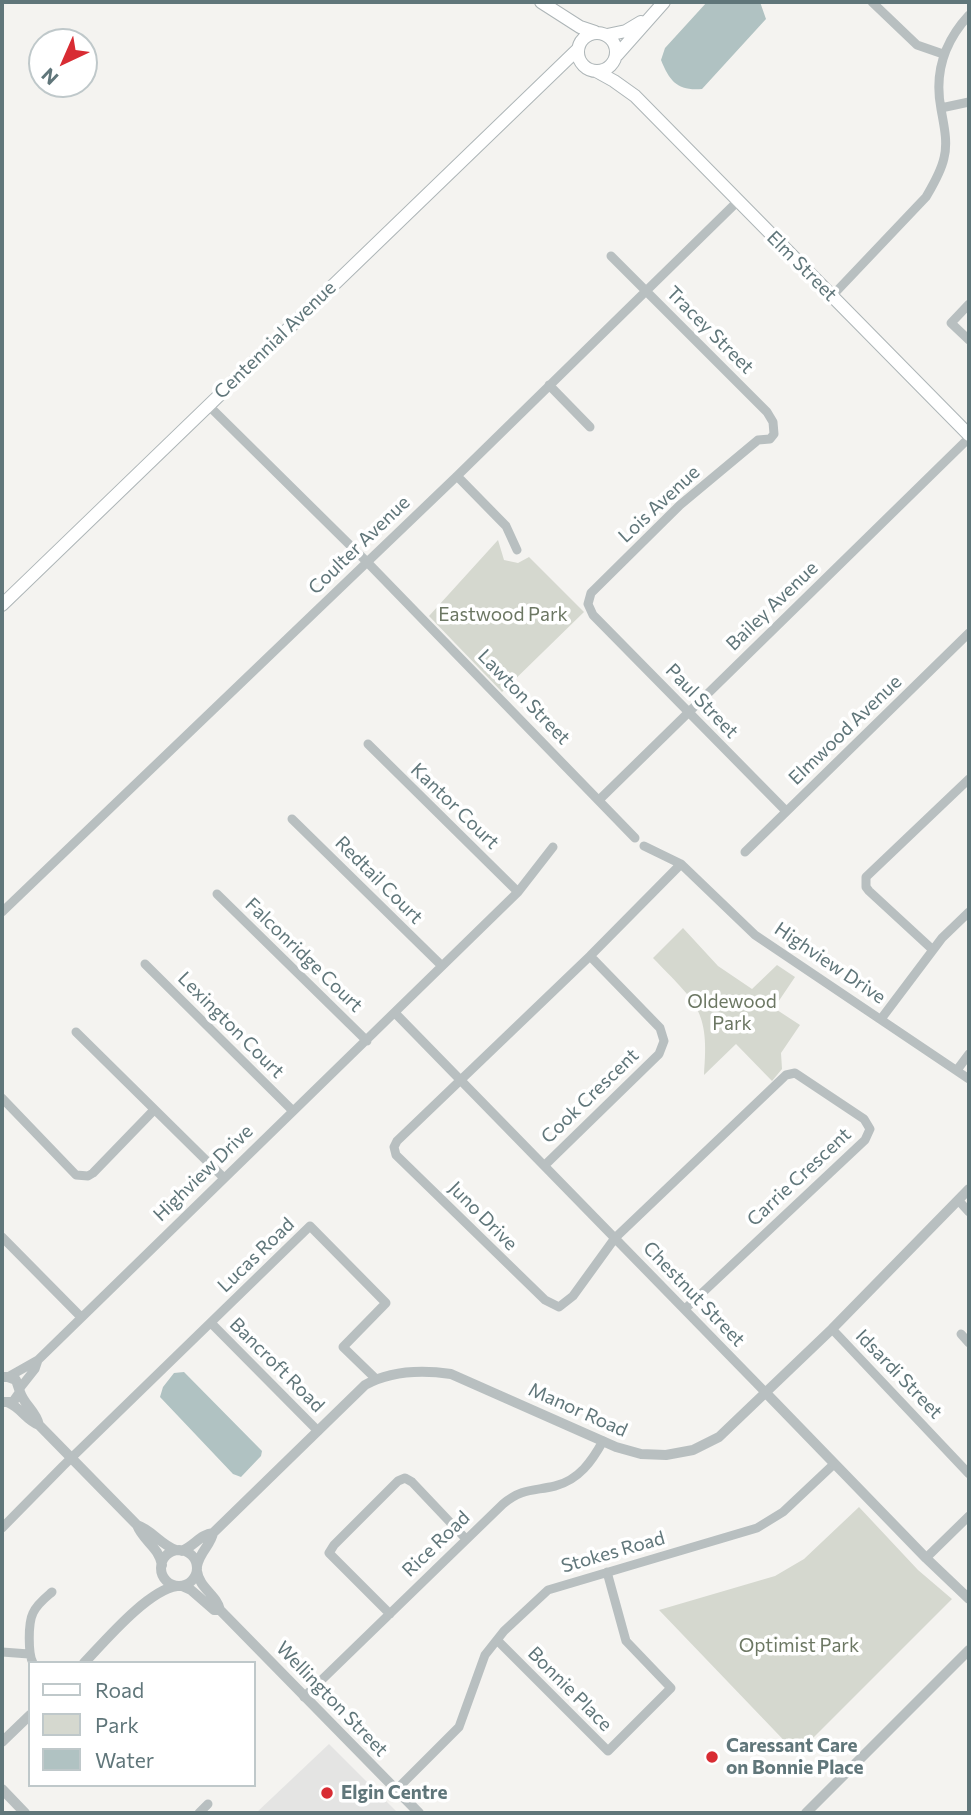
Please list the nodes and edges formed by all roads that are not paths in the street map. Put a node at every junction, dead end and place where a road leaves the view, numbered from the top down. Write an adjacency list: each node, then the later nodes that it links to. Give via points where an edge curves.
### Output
1 (539, 2): 6 (main road, via 568,21); 7 (main road, via 575,36)
2 (664, 2): 5 (main road)
3 (872, 2): 8 (street, via 917,45)
4 (969, 15): 8 (street)
5 (647, 18): 6 (main road, via 626,31); 9 (main road)
6 (601, 34): 7 (main road, via 589,34); 9 (main road, via 615,44)
7 (579, 46): 10 (main road, via 580,61); 11 (main road, Centennial Avenue)
8 (943, 54): 14 (street)
9 (616, 57): 10 (main road, via 609,68); 12 (main road, via 619,72)
10 (590, 69): 11 (main road, via 574,66); 12 (main road)
11 (550, 75): 22 (main road, Centennial Avenue)
12 (635, 96): 15 (main road, Elm Street)
13 (969, 102): 14 (street)
14 (941, 108): 18 (street, via 946,143 932,188)
15 (738, 201): 17 (street, Coulter Avenue); 18 (main road, Elm Street)
16 (611, 256): 17 (street, Tracey Street)
17 (646, 290): 21 (street, Coulter Avenue); 24 (street, Tracey Street, via 767,412)
18 (832, 296): 25 (main road, Elm Street)
19 (969, 304): 20 (street, via 951,323)
20 (969, 340)
21 (549, 385): 23 (street); 26 (street, Coulter Avenue)
22 (208, 405): 28 (street, Lawton Street); 29 (main road, Centennial Avenue)
23 (590, 427)
24 (774, 434): 30 (street, Lois Avenue, via 758,440 680,505 591,593 588,604)
25 (969, 436): 32 (street, Bailey Avenue)
26 (457, 476): 27 (street, via 506,526); 28 (street, Coulter Avenue)
27 (517, 550)
28 (367, 562): 35 (street, Lawton Street); 45 (street, Coulter Avenue)
29 (2, 605)
30 (593, 615): 32 (street, Paul Street)
31 (969, 633): 36 (street, Elmwood Avenue)
32 (688, 712): 35 (street, Bailey Avenue); 36 (street, Paul Street)
33 (368, 744): 43 (street, Kantor Court)
34 (969, 779): 47 (street, via 865,881 869,891)
35 (599, 800): 38 (street, Lawton Street)
36 (786, 811): 41 (street, Elmwood Avenue)
37 (292, 819): 50 (street, Redtail Court)
38 (635, 838)
39 (644, 846): 42 (street, Highview Drive)
40 (553, 847): 43 (street)
41 (745, 852)
42 (681, 864): 48 (street); 52 (street, Highview Drive, via 755,935)
43 (518, 892): 50 (street)
44 (217, 894): 54 (street, Falconridge Court)
45 (2, 912)
46 (969, 912): 47 (street)
47 (933, 950): 52 (street)
48 (590, 956): 58 (street); 62 (street, Cook Crescent, via 660,1028 664,1041 659,1054)
49 (145, 964): 60 (street, Lexington Court)
50 (442, 966): 51 (street)
51 (395, 1013): 54 (street, Highview Drive); 58 (street, Chestnut Street)
52 (881, 1019): 56 (street, Highview Drive)
53 (75, 1032): 61 (street)
54 (367, 1041): 60 (street, Highview Drive)
55 (969, 1054): 56 (street)
56 (957, 1070): 57 (street, Highview Drive)
57 (969, 1079)
58 (461, 1080): 62 (street, Chestnut Street); 68 (street, Juno Drive, via 395,1143 396,1155 551,1305 567,1303)
59 (2, 1098): 61 (street, via 82,1177 93,1172)
60 (292, 1110): 63 (street, Highview Drive)
61 (153, 1111): 63 (street)
62 (545, 1165): 68 (street, Chestnut Street)
63 (224, 1178): 70 (street, Highview Drive)
64 (969, 1189): 65 (street, Manor Road)
65 (959, 1201): 66 (street); 72 (street, Manor Road)
66 (969, 1212)
67 (2, 1237): 70 (street)
68 (615, 1238): 69 (street, Chestnut Street); 69 (street, Carrie Crescent, via 786,1075 795,1073 864,1119 870,1129 865,1140)
69 (685, 1309): 79 (street, Chestnut Street)
70 (81, 1317): 75 (street, Highview Drive)
71 (211, 1323): 77 (street, Lucas Road, via 310,1226 386,1303 343,1347); 82 (street, Bancroft Road); 84 (street, Lucas Road)
72 (832, 1329): 79 (street, Manor Road); 86 (street, Idsardi Street)
73 (961, 1334): 74 (street)
74 (969, 1343)
75 (38, 1360): 76 (street, Highview Drive); 78 (street, Highview Drive)
76 (4, 1377): 78 (street, via 16,1380)
77 (376, 1379): 82 (street, Manor Road); 83 (street, Manor Road, via 409,1373 451,1374)
78 (20, 1390): 80 (street, via 16,1399); 81 (street)
79 (766, 1393): 83 (street, Manor Road, via 725,1433 693,1450 640,1454); 85 (street, Chestnut Street)
80 (4, 1403): 81 (street, via 15,1405)
81 (39, 1425): 84 (street)
82 (318, 1431): 90 (street, Manor Road)
83 (603, 1441): 91 (street, Rice Road, via 577,1475 511,1497)
84 (71, 1458): 88 (street); 89 (street, Lucas Road)
85 (834, 1464): 93 (street, Chestnut Street); 96 (street, Stokes Road, via 783,1512 757,1528)
86 (969, 1474)
87 (969, 1516): 93 (street)
88 (137, 1525): 92 (street); 94 (street, via 158,1552)
89 (2, 1528)
90 (213, 1533): 92 (street, Manor Road); 95 (street)
91 (467, 1539): 102 (street, Rice Road); 102 (street, via 412,1482 398,1481 329,1553)
92 (179, 1550): 94 (street, via 167,1555); 95 (street, via 192,1556)
93 (926, 1558): 99 (street, Chestnut Street)
94 (162, 1568): 97 (street, via 167,1581); 100 (street)
95 (197, 1569): 97 (street, via 191,1581); 101 (street, Wellington Street, via 201,1586)
96 (607, 1572): 103 (street, Stokes Road, via 548,1590); 103 (street, Bonnie Place, via 626,1641 671,1688 608,1751)
97 (179, 1586): 100 (street, via 163,1589); 101 (street, Wellington Street)
98 (52, 1592): 106 (street, via 31,1619)
99 (969, 1599)
100 (147, 1600): 107 (street)
101 (220, 1610): 108 (street, Wellington Street)
102 (390, 1614): 108 (street, Rice Road)
103 (497, 1640): 112 (street, Stokes Road, via 485,1655 459,1727)
104 (969, 1650): 117 (street)
105 (2, 1652): 106 (street)
106 (31, 1658)
107 (86, 1661)
108 (304, 1697): 112 (street, Wellington Street)
109 (28, 1717): 110 (street)
110 (2, 1742)
111 (2, 1789): 114 (street)
112 (396, 1790): 116 (street, Wellington Street)
113 (208, 1804): 115 (street)
114 (25, 1813)
115 (199, 1813)
116 (419, 1813)
117 (806, 1813)

